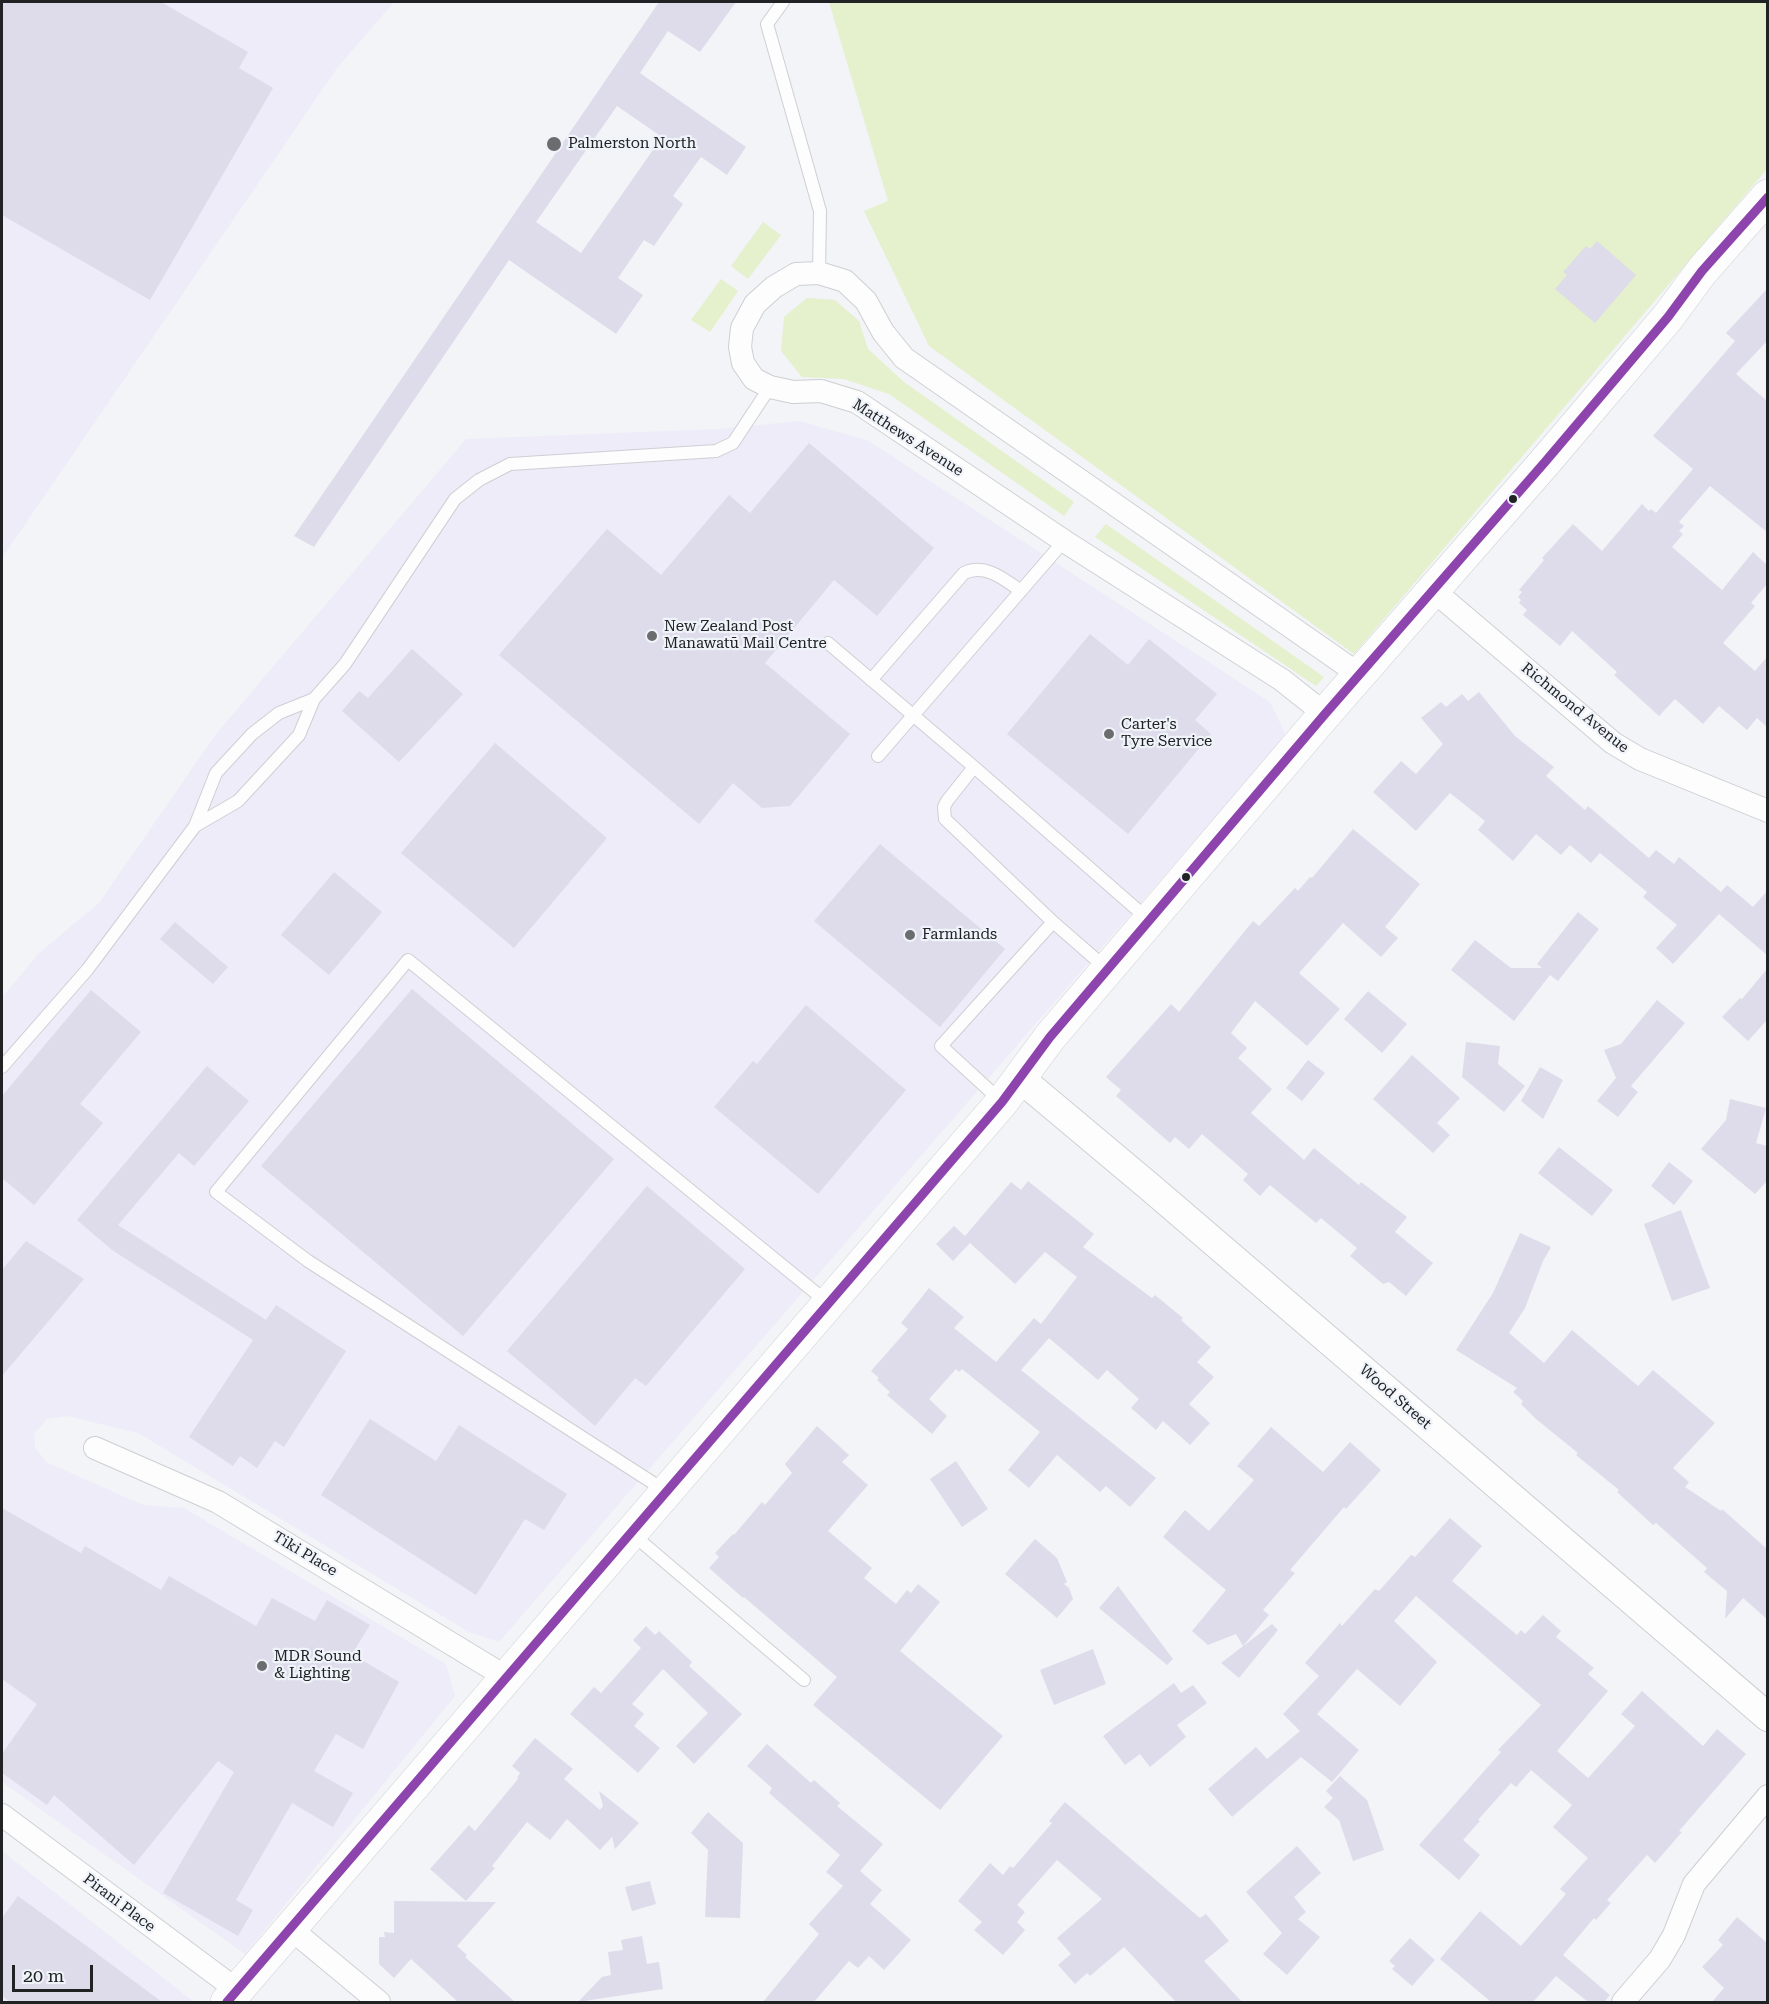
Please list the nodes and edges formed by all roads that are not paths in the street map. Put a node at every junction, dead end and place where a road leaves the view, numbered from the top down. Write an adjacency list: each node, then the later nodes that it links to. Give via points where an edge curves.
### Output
1 (783, 2): 3 (lane, via 767,24 820,211)
2 (1767, 196): 6 (main road, via 1699,268 1668,317)
3 (819, 273): 4 (street, Matthews Avenue, via 796,274 774,287 755,304 742,328 743,363 754,379); 9 (street, Matthews Avenue, via 845,281 866,301 904,358)
4 (770, 387): 5 (street, Matthews Avenue, via 793,392 821,391 857,402); 11 (lane, via 733,443 716,451 510,464 479,480 455,499 345,664)
5 (1064, 541): 7 (lane); 12 (street, Matthews Avenue, via 1282,680)
6 (1433, 590): 9 (main road); 16 (street, Richmond Avenue, via 1613,743 1640,759)
7 (1021, 591): 10 (lane, via 997,574 977,569 964,573); 13 (lane)
8 (828, 643): 10 (lane)
9 (1359, 675): 12 (main road)
10 (871, 680): 13 (lane)
11 (314, 699): 17 (lane, via 299,735 238,801); 17 (lane, via 279,713 252,734 216,773)
12 (1325, 714): 18 (main road)
13 (913, 715): 14 (lane); 15 (lane)
14 (878, 756)
15 (974, 766): 18 (lane); 19 (lane, via 944,807 948,824)
16 (1767, 811)
17 (195, 826): 21 (lane, via 87,970)
18 (1150, 920): 20 (main road)
19 (1053, 922): 20 (lane); 22 (lane, via 942,1046)
20 (1108, 970): 22 (main road, via 1050,1038)
21 (2, 1067)
22 (1012, 1091): 23 (main road); 29 (street, Wood Street, via 1160,1196)
23 (828, 1303): 25 (main road); 25 (lane, via 408,960 216,1192 308,1261)
24 (95, 1448): 27 (street, Tiki Place, via 218,1502)
25 (665, 1491): 26 (main road)
26 (630, 1532): 27 (main road); 28 (lane)
27 (506, 1677): 32 (main road)
28 (804, 1680)
29 (1767, 1717)
30 (1767, 1796): 35 (street, via 1694,1884 1660,1959)
31 (2, 1815): 33 (street, Pirani Place)
32 (291, 1929): 33 (main road); 34 (street)
33 (232, 1996)
34 (379, 2002)
35 (1623, 2002)

